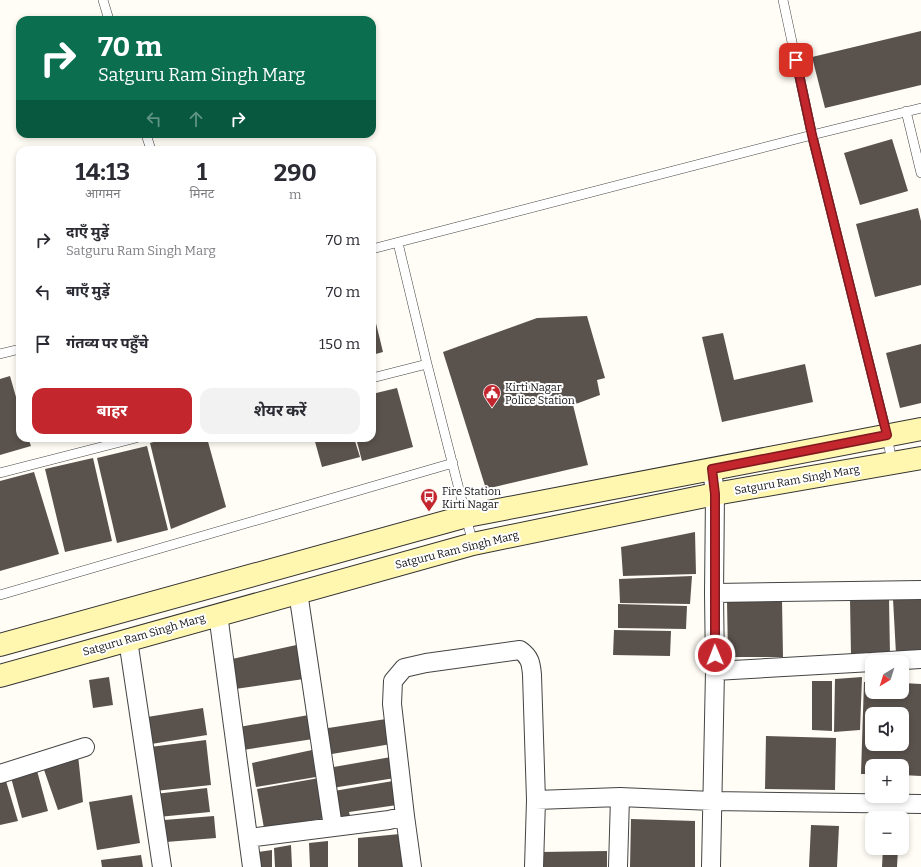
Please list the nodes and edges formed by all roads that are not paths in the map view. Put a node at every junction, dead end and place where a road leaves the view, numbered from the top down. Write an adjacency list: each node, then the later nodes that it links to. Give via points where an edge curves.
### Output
1 (103, 0): 3 (lane)
2 (783, 0): 6 (lane)
3 (108, 16)
4 (921, 108): 5 (lane)
5 (906, 111): 6 (lane); 7 (lane)
6 (812, 135): 8 (lane); 15 (lane)
7 (921, 173)
8 (398, 243): 9 (lane); 12 (lane)
9 (376, 248)
10 (16, 350): 11 (lane)
11 (0, 354)
12 (427, 364): 13 (lane); 18 (lane)
13 (376, 377)
14 (921, 429): 15 (main road)
15 (887, 435): 19 (lane); 20 (main road)
16 (120, 442): 21 (lane)
17 (921, 458): 19 (main road, Satguru Ram Singh Marg)
18 (453, 463): 23 (lane); 28 (lane)
19 (892, 463): 22 (main road, Satguru Ram Singh Marg)
20 (712, 469): 22 (street); 23 (main road)
21 (0, 473)
22 (715, 494): 24 (main road, Satguru Ram Singh Marg); 27 (street)
23 (467, 516): 24 (lane); 31 (main road)
24 (473, 544): 26 (main road, Satguru Ram Singh Marg)
25 (921, 590): 27 (street)
26 (298, 592): 29 (main road, Satguru Ram Singh Marg); 44 (street)
27 (714, 593): 35 (street)
28 (0, 595)
29 (218, 614): 30 (main road, Satguru Ram Singh Marg); 45 (street)
30 (128, 640): 36 (main road, Satguru Ram Singh Marg); 46 (street)
31 (0, 645)
32 (921, 659): 33 (street)
33 (909, 660)
34 (865, 662): 35 (street)
35 (715, 671): 41 (street)
36 (0, 676)
37 (85, 747): 38 (street)
38 (0, 774)
39 (620, 797): 40 (street); 41 (street); 50 (street)
40 (536, 800): 43 (street, via 531,662 520,650 404,668 393,680 392,704); 49 (street)
41 (712, 801): 42 (street); 51 (street)
42 (921, 804)
43 (405, 816): 44 (street); 48 (street)
44 (333, 827): 45 (street)
45 (248, 838): 47 (street)
46 (162, 867)
47 (252, 867)
48 (412, 867)
49 (534, 867)
50 (618, 867)
51 (711, 867): 52 (street)
52 (715, 867)

